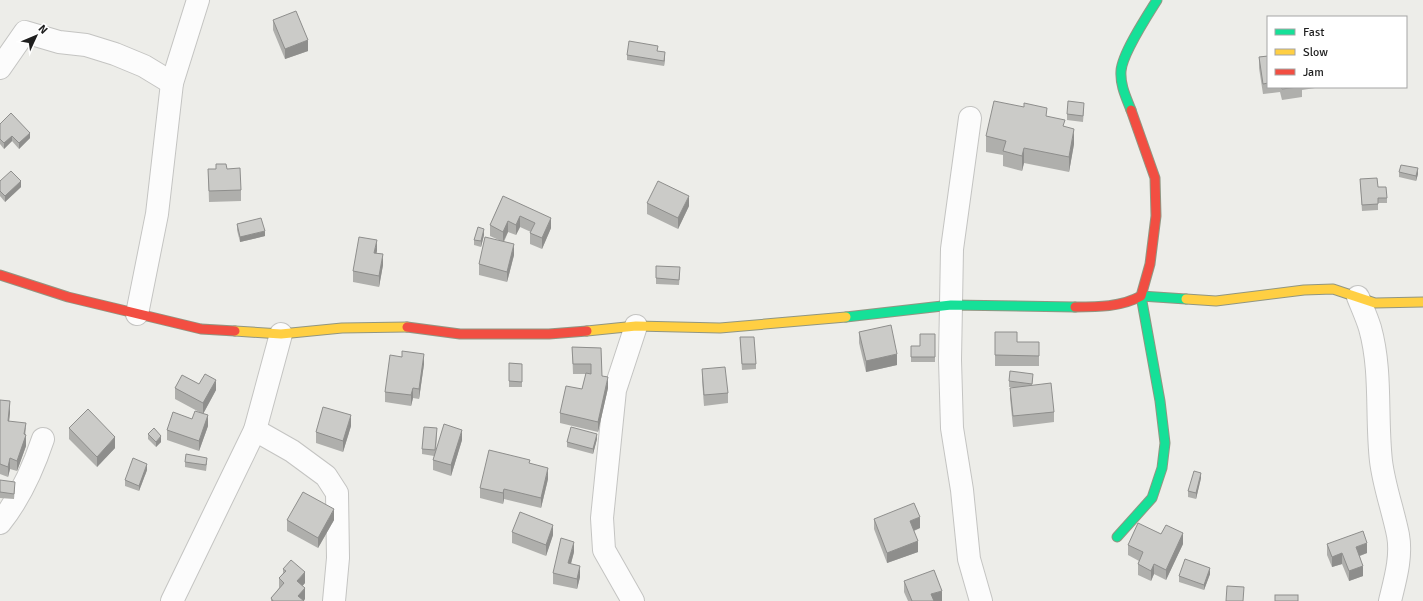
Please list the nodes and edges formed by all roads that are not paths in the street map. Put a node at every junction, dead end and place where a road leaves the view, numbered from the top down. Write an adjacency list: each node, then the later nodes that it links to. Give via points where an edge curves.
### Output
1 (198, 0): 4 (street)
2 (1157, 0): 7 (street, via 1134,38 1122,70 1122,86 1155,178 1156,216 1152,250)
3 (0, 68): 4 (street, via 25,32 115,54 144,66)
4 (172, 82): 11 (street, via 157,214)
5 (970, 118): 10 (street, via 952,249)
6 (0, 275): 11 (street, via 68,297)
7 (1141, 296): 8 (street, via 1216,301 1333,289); 10 (street, via 1128,303 1094,307); 17 (street, via 1165,443 1162,468 1152,498)
8 (1358, 297): 9 (street, via 1375,303); 22 (street, via 1370,328 1377,373 1377,423 1381,463 1398,536 1398,568)
9 (1423, 302)
10 (951, 305): 12 (street, via 720,328); 21 (street, via 952,428 969,559)
11 (136, 314): 13 (street, via 202,329)
12 (636, 326): 13 (street, via 549,334 460,334 404,327 342,328); 20 (street, via 615,390 602,518 604,550)
13 (281, 334): 14 (street)
14 (255, 430): 18 (street); 19 (street, via 292,451 326,476 337,493 338,558)
15 (43, 439): 16 (street, via 34,467 12,508)
16 (0, 523)
17 (1117, 537)
18 (172, 601)
19 (334, 601)
20 (633, 601)
21 (981, 601)
22 (1390, 601)

